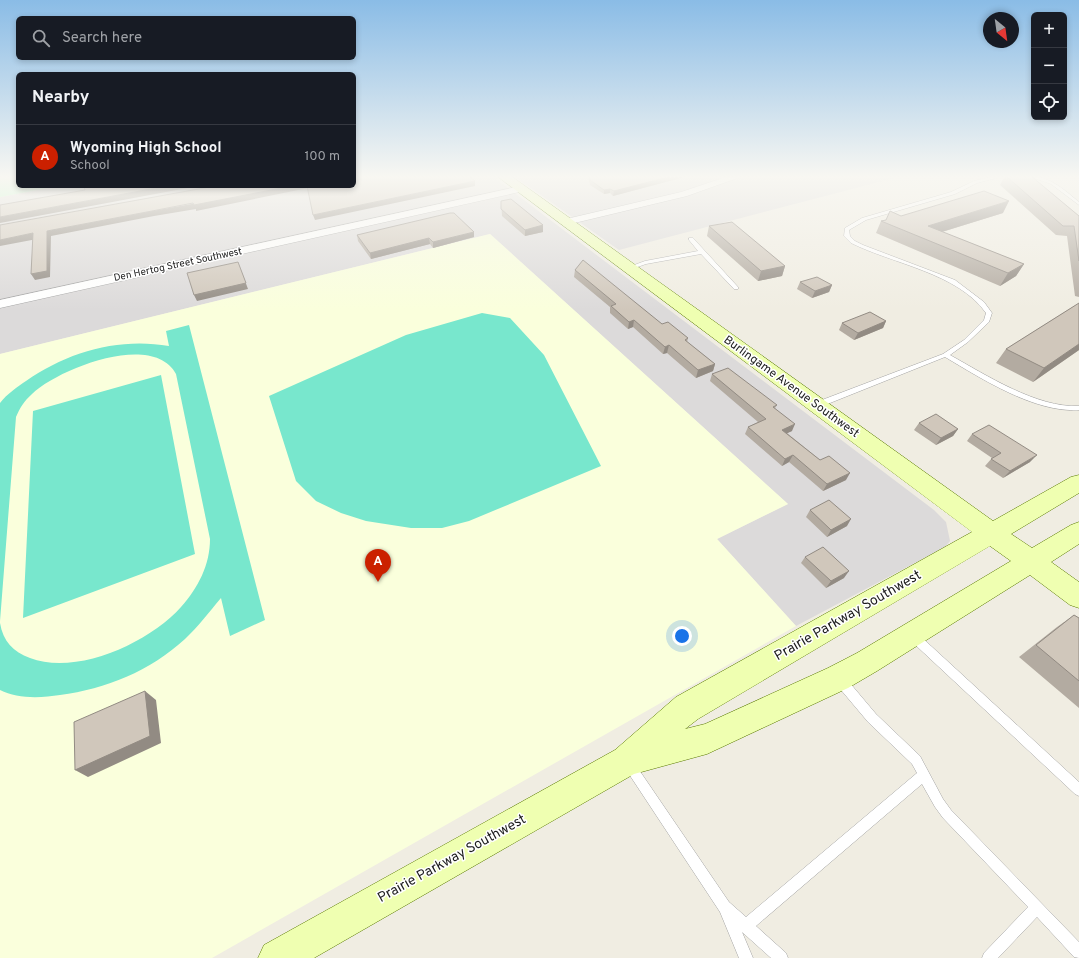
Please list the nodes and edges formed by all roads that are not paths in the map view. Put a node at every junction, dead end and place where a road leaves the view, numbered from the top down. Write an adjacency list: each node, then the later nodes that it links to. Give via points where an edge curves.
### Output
1 (377, 221): 9 (street, Den Hertog Street Southwest)
2 (571, 221): 4 (street)
3 (861, 221): 10 (lane, via 847,229 847,236 857,244 953,281 982,303 989,313 987,321 966,341)
4 (566, 222): 7 (street, Burlingame Avenue Southwest)
5 (691, 239): 6 (lane)
6 (702, 252): 7 (lane); 8 (lane)
7 (629, 268): 11 (street, Burlingame Avenue Southwest)
8 (736, 288)
9 (0, 304)
10 (945, 355): 11 (lane); 12 (lane, via 1002,386 1057,408)
11 (816, 405): 15 (street, Burlingame Avenue Southwest)
12 (1079, 408)
13 (1079, 483): 15 (street, Prairie Parkway Southwest)
14 (1079, 532): 16 (street, Prairie Parkway Southwest)
15 (991, 533): 16 (street, Burlingame Avenue Southwest); 20 (street, Prairie Parkway Southwest, via 687,708)
16 (1030, 561): 17 (street, Burlingame Avenue Southwest); 18 (street, Prairie Parkway Southwest)
17 (1079, 597)
18 (911, 634): 19 (street, Prairie Parkway Southwest); 22 (lane)
19 (838, 678): 20 (street, Prairie Parkway Southwest, via 707,739); 21 (lane, via 872,718 912,755)
20 (626, 761): 23 (lane); 27 (street, Prairie Parkway Southwest)
21 (924, 775): 24 (lane, via 942,808); 25 (lane)
22 (1079, 790)
23 (724, 907): 25 (lane); 28 (lane)
24 (1037, 907): 26 (lane); 30 (lane)
25 (746, 926): 29 (lane)
26 (1079, 952)
27 (277, 958)
28 (746, 958)
29 (781, 958)
30 (989, 958)

